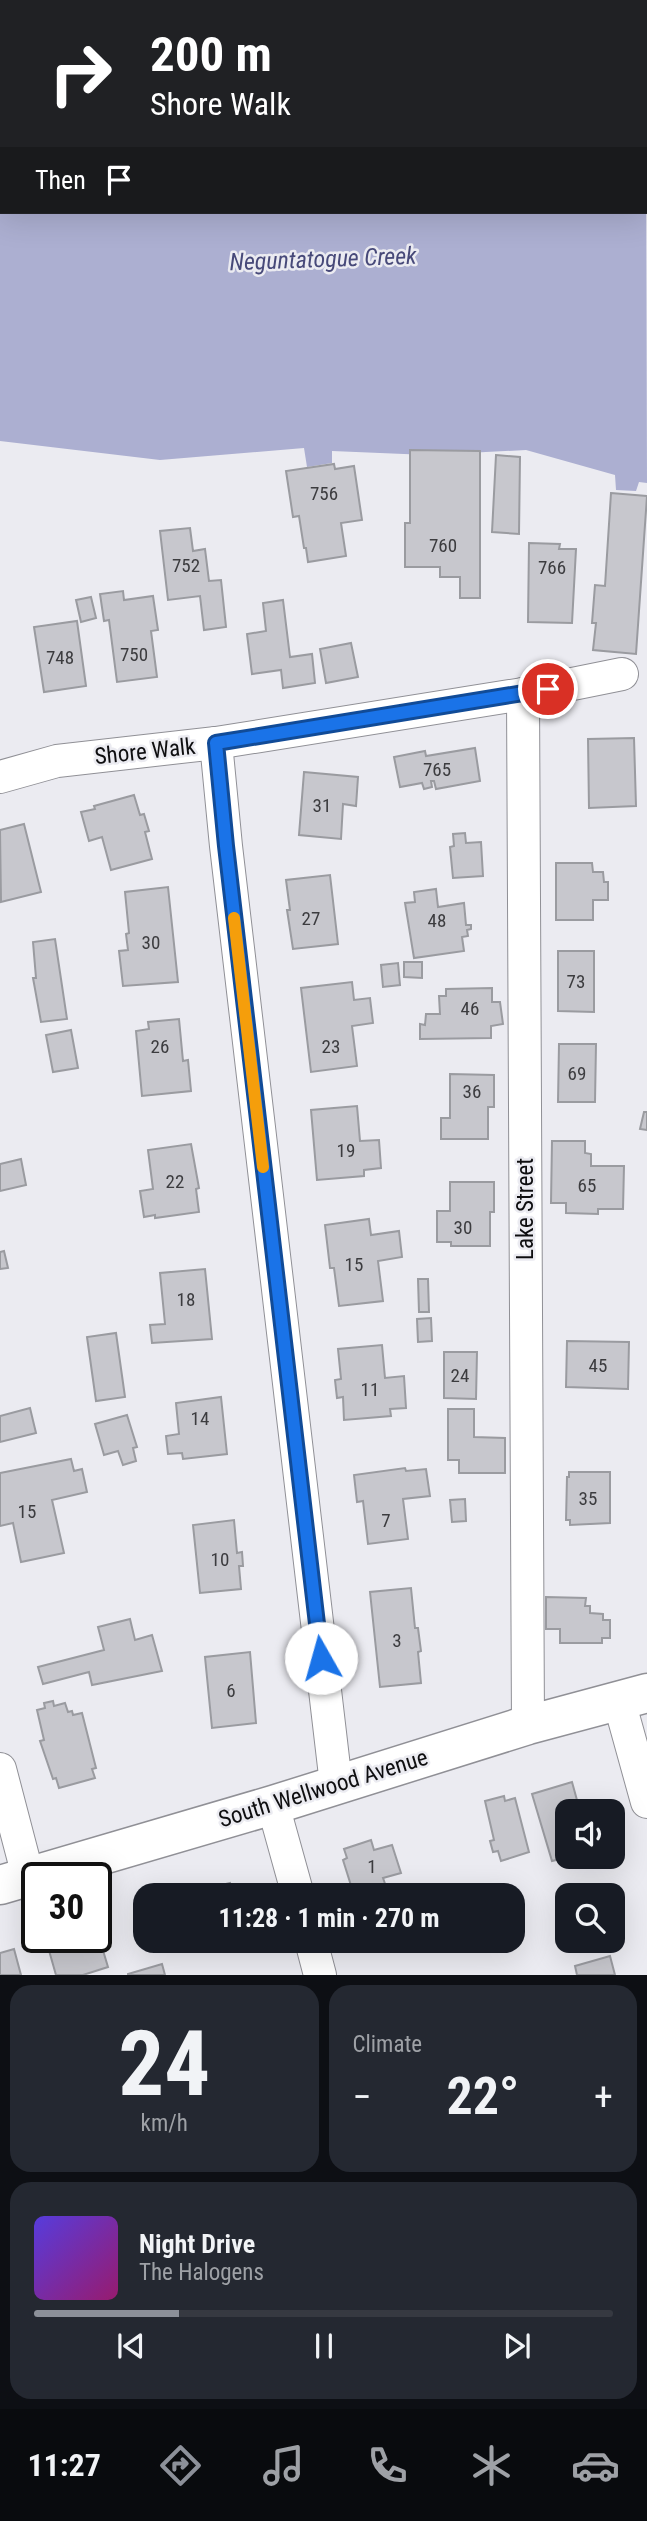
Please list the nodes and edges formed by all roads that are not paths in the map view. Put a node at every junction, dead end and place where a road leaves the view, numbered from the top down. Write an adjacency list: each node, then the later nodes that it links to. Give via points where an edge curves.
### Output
1 (622, 674): 2 (street, Shore Walk)
2 (523, 694): 3 (street, Shore Walk); 6 (street, Lake Street)
3 (216, 743): 4 (street, Shore Walk, via 57,761); 8 (street)
4 (0, 777)
5 (633, 1697): 6 (street, South Wellwood Avenue); 9 (street)
6 (528, 1725): 8 (street, South Wellwood Avenue)
7 (0, 1769): 11 (street)
8 (336, 1784): 10 (street, South Wellwood Avenue)
9 (647, 1802)
10 (273, 1805): 11 (street, South Wellwood Avenue); 12 (street)
11 (14, 1881)
12 (295, 1883)
13 (314, 1953): 14 (street)
14 (320, 1975)

